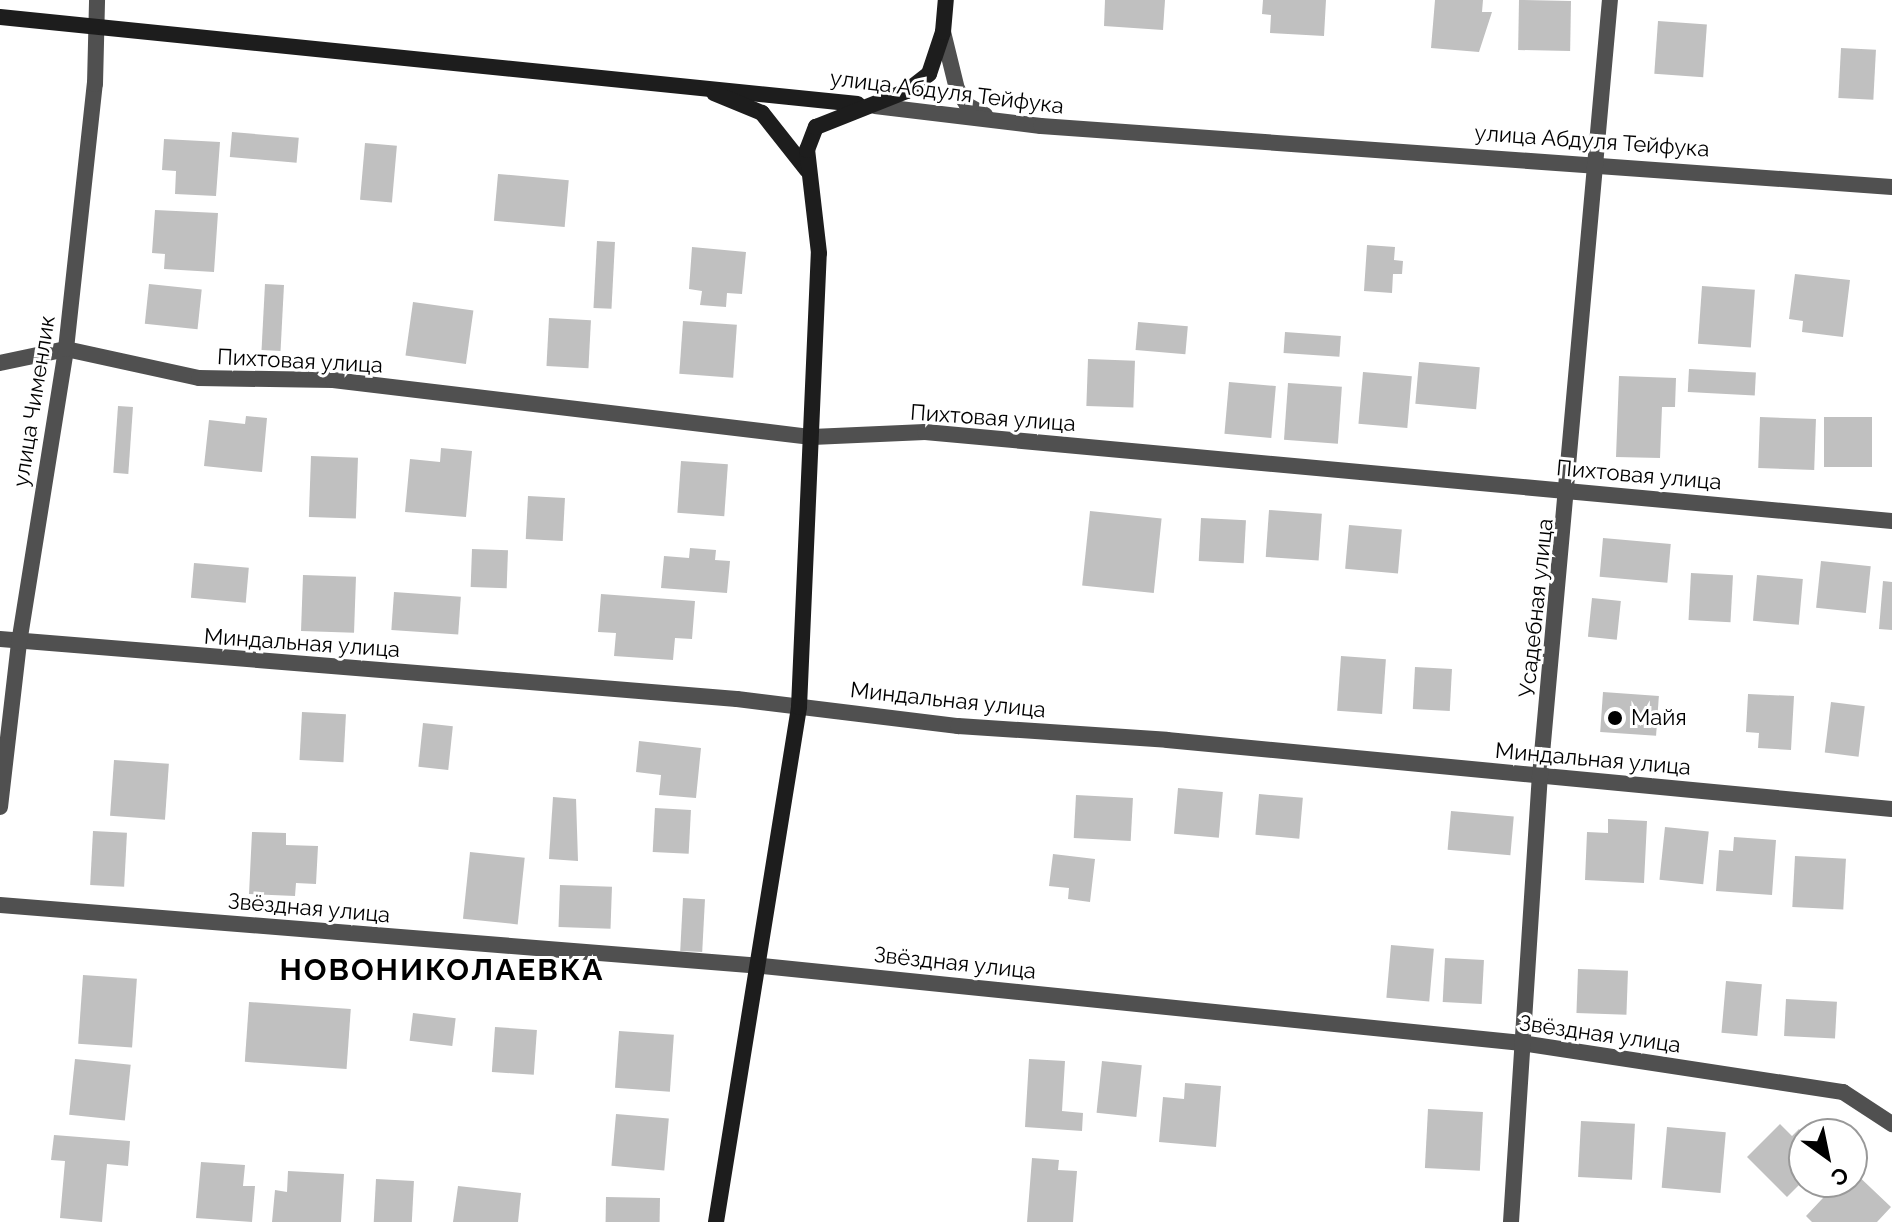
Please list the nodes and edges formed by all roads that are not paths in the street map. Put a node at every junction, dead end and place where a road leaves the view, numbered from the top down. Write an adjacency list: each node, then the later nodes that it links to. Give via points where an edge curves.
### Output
1 (97, 0): 5 (street, улица Чименлик)
2 (946, 0): 6 (street)
3 (1610, 0): 10 (street, Усадебная улица)
4 (0, 17): 5 (street, улица Абдуля Тейфука)
5 (95, 25): 7 (street, улица Абдуля Тейфука); 13 (street, улица Чименлик, via 95,84)
6 (943, 32): 8 (street, via 929,74); 9 (street, via 946,61 967,105)
7 (671, 82): 8 (street, улица Абдуля Тейфука); 11 (street, via 762,113)
8 (875, 106): 9 (street, улица Абдуля Тейфука); 11 (street, via 843,111 816,127 807,150)
9 (1002, 122): 10 (street, улица Абдуля Тейфука)
10 (1592, 161): 12 (street, улица Абдуля Тейфука); 16 (street, Усадебная улица)
11 (810, 174): 15 (street, via 819,253)
12 (1892, 187)
13 (66, 349): 14 (street, Пихтовая улица); 15 (street, Пихтовая улица, via 199,378 333,380); 19 (street, улица Чименлик)
14 (0, 363)
15 (812, 437): 16 (street, Пихтовая улица, via 925,432); 20 (street)
16 (1570, 490): 17 (street, Пихтовая улица); 21 (street, Усадебная улица)
17 (1892, 521)
18 (0, 639): 19 (street, Миндальная улица)
19 (19, 643): 20 (street, Миндальная улица); 22 (street, улица Чименлик)
20 (799, 707): 21 (street, Миндальная улица); 25 (street)
21 (1540, 776): 23 (street, Миндальная улица); 26 (street, Усадебная улица)
22 (0, 807)
23 (1892, 809)
24 (0, 905): 25 (street, Звёздная улица)
25 (762, 966): 26 (street, Звёздная улица); 28 (street)
26 (1522, 1043): 27 (street, Звёздная улица, via 1843,1092); 29 (street, Усадебная улица)
27 (1892, 1124)
28 (716, 1222)
29 (1511, 1222)

